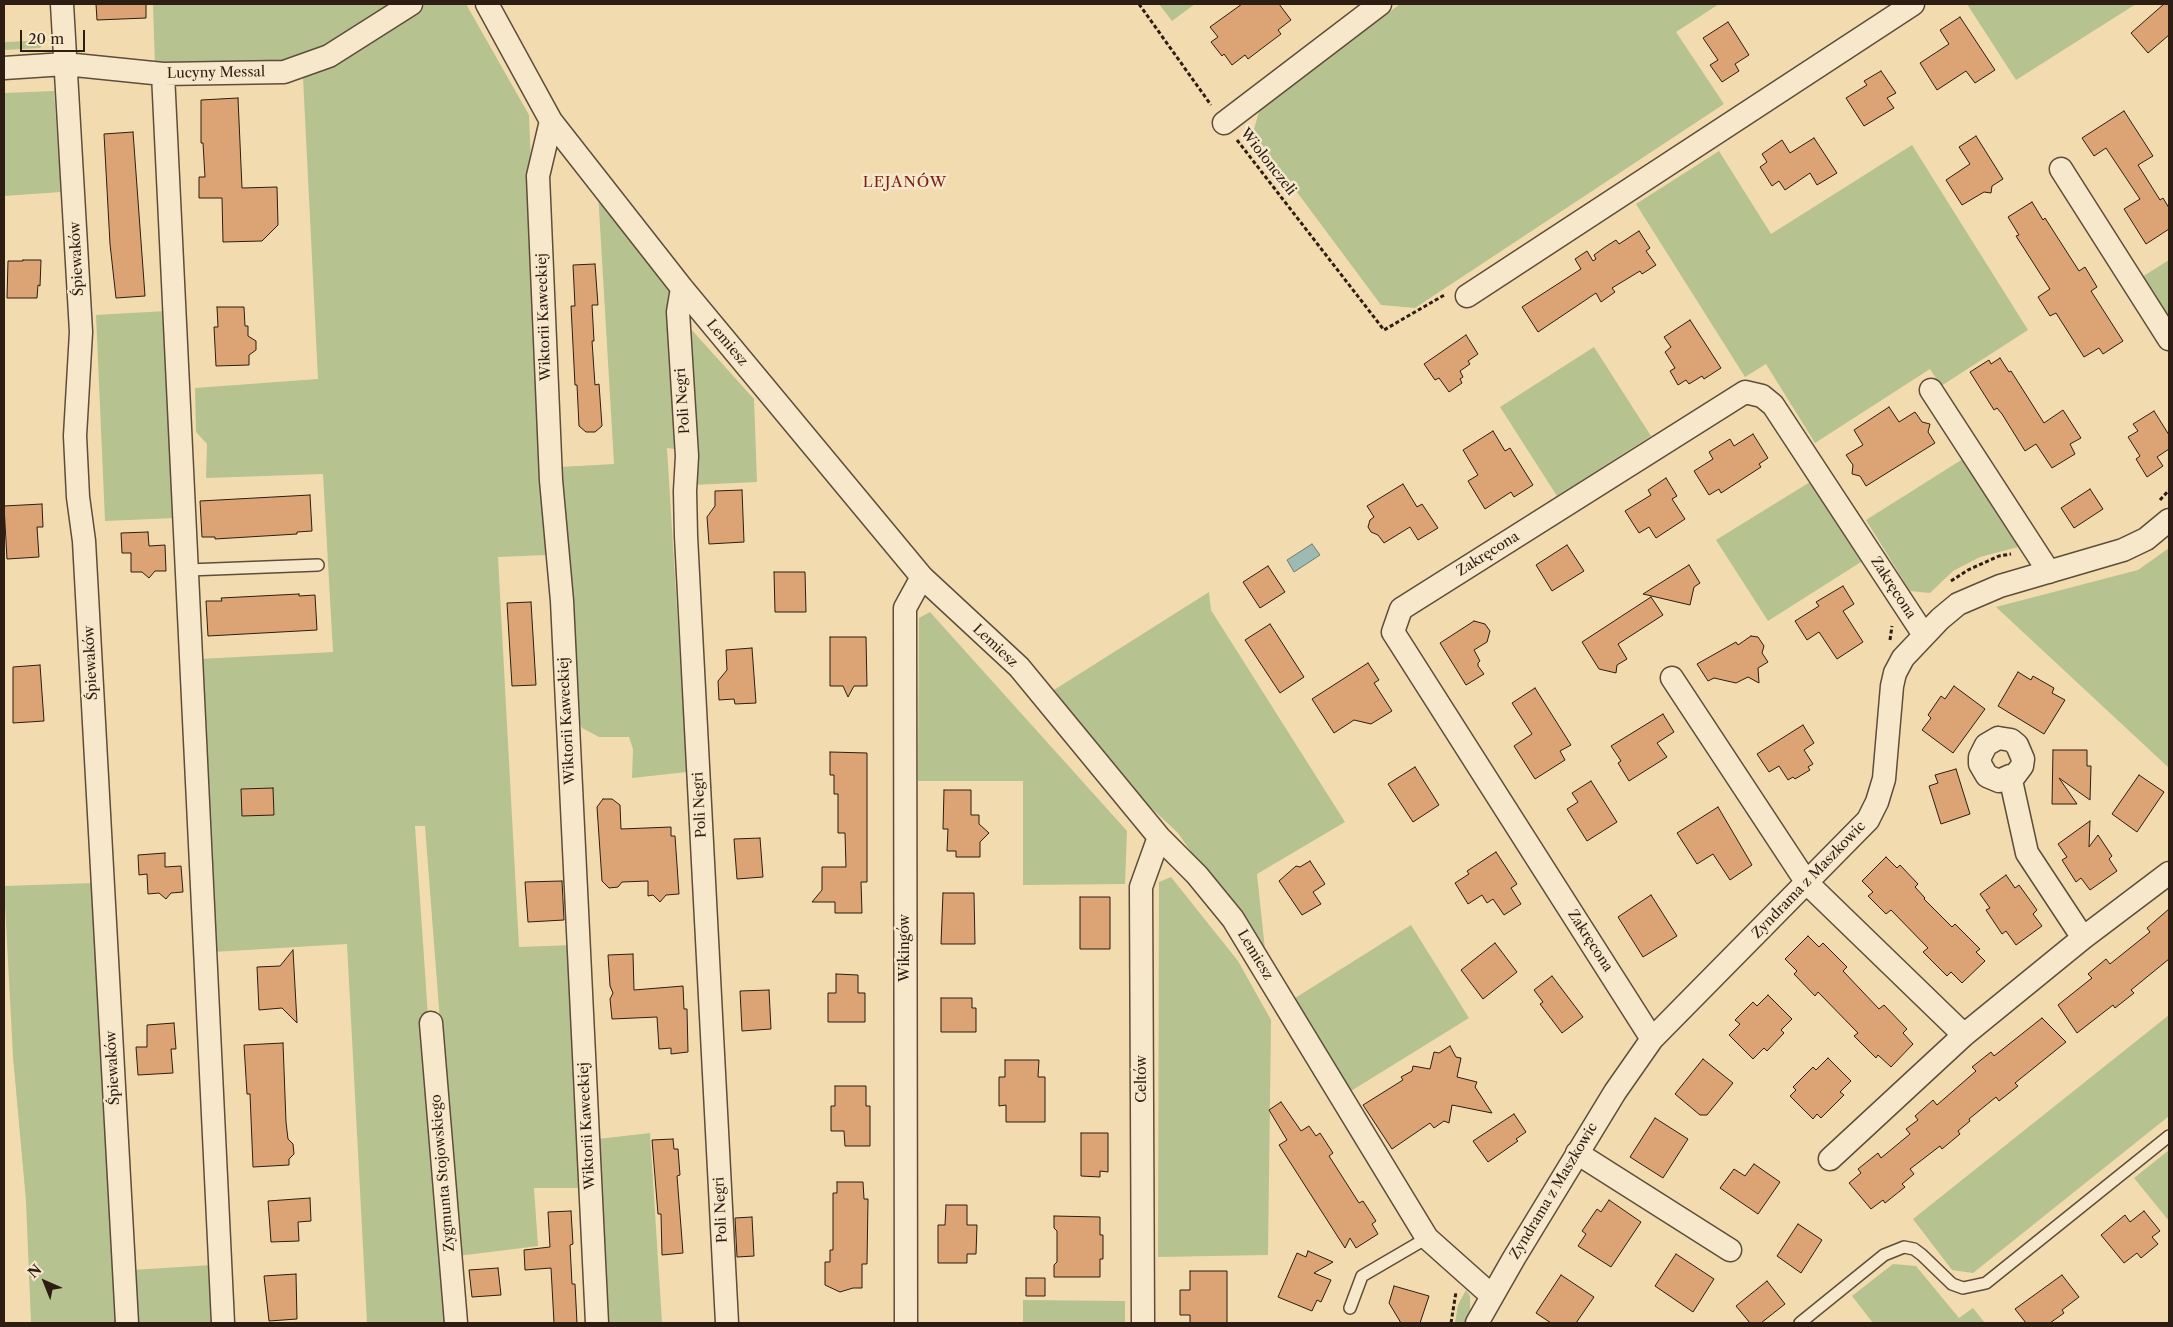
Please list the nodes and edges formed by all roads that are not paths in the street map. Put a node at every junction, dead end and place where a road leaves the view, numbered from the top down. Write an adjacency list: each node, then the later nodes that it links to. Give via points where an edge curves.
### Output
1 (62, 4): 6 (street, Śpiewaków)
2 (412, 4): 8 (street, Lucyny Messal, via 329,56 284,72)
3 (487, 4): 9 (street, Lemiesz)
4 (1380, 4): 10 (street)
5 (1913, 4): 13 (street)
6 (65, 64): 7 (street, Lucyny Messal); 8 (street, Lucyny Messal); 38 (street, Śpiewaków, via 81,332 75,436 77,480 84,542)
7 (4, 68)
8 (163, 74): 18 (street)
9 (551, 121): 12 (street, Lemiesz); 41 (street, Wiktorii Kaweckiej, via 538,176 551,480 562,601)
10 (1224, 123)
11 (2061, 169): 14 (street)
12 (682, 288): 20 (street, Lemiesz); 42 (street, Poli Negri, via 678,312 687,456 686,536)
13 (1467, 296)
14 (2169, 339)
15 (1932, 390): 19 (street)
16 (2169, 520): 19 (street, Zyndrama z Maszkowic, via 2146,540 2123,550)
17 (318, 565): 18 (lane)
18 (188, 570): 39 (street)
19 (2049, 572): 21 (street, Zyndrama z Maszkowic, via 2000,586 1958,604)
20 (922, 578): 24 (street, Lemiesz, via 1019,667); 43 (street, Wikingów, via 905,608)
21 (1924, 635): 26 (street, Zyndrama z Maszkowic, via 1903,658 1895,673 1884,779 1878,802 1868,820); 30 (street, Zakręcona, via 1773,405 1762,396 1745,392 1400,609 1393,632)
22 (1672, 678): 26 (street)
23 (2010, 776): 27 (street, via 2026,853)
24 (1159, 838): 34 (street, Lemiesz, via 1197,875 1233,919); 44 (street, Celtów, via 1142,887)
25 (2169, 873): 27 (street)
26 (1807, 883): 29 (street); 30 (street, Zyndrama z Maszkowic)
27 (2083, 938): 29 (street)
28 (430, 1023): 40 (street, Zygmunta Stojowskiego)
29 (1964, 1035): 33 (street)
30 (1652, 1039): 32 (street, Zyndrama z Maszkowic)
31 (2169, 1136): 46 (lane, via 1986,1284 1963,1288 1952,1284 1922,1255 1904,1247 1884,1255)
32 (1577, 1153): 35 (street); 36 (street, Zyndrama z Maszkowic)
33 (1830, 1158)
34 (1427, 1238): 36 (street, Lemiesz); 37 (lane, via 1362,1276)
35 (1730, 1250)
36 (1491, 1295): 45 (street, Zyndrama z Maszkowic)
37 (1350, 1308)
38 (127, 1323)
39 (223, 1323)
40 (456, 1323)
41 (597, 1323)
42 (727, 1323)
43 (906, 1323)
44 (1143, 1323)
45 (1477, 1323)
46 (1800, 1323)

